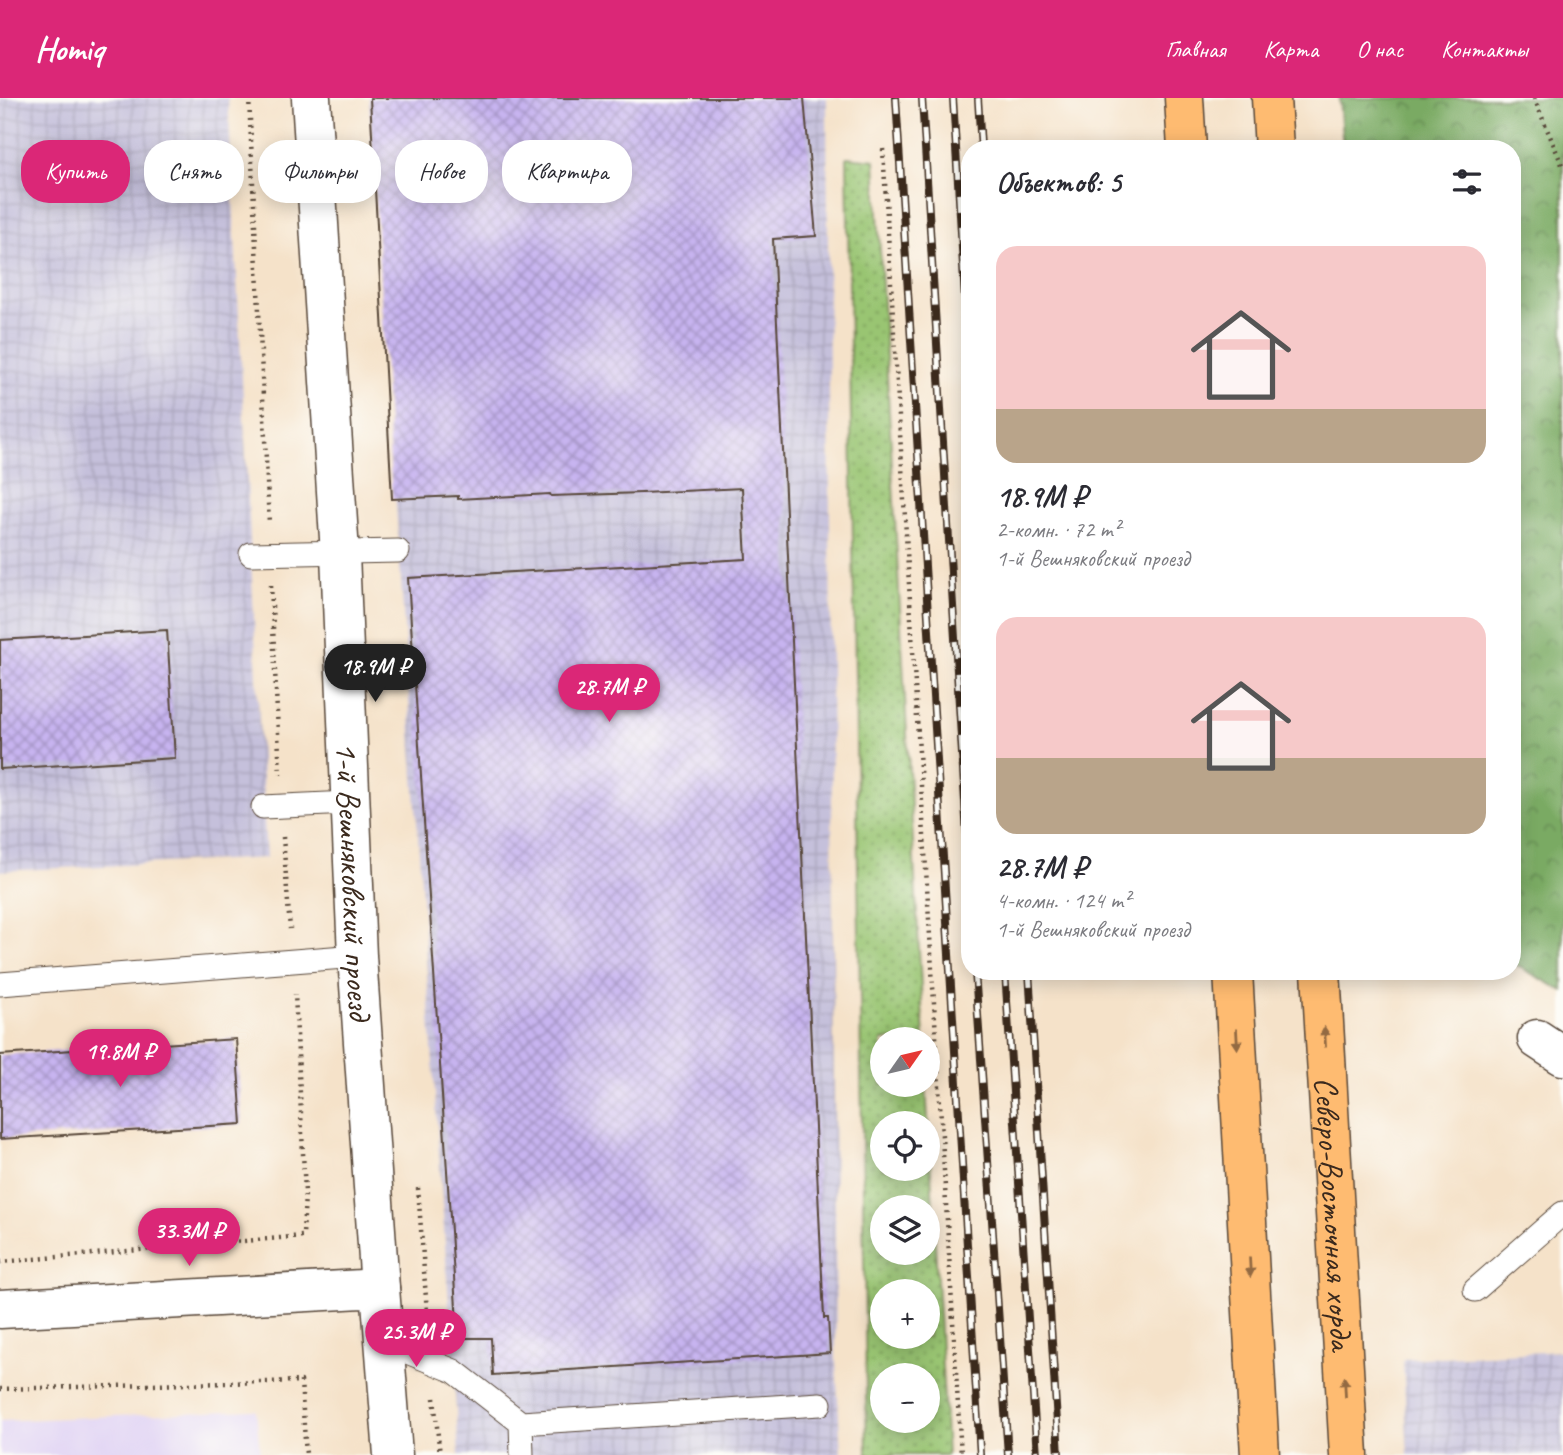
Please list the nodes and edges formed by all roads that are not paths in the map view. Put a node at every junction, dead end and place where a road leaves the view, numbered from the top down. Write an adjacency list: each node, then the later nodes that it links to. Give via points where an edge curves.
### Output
1 (311, 98): 8 (street, 1-й Вешняковский проезд)
2 (1184, 98): 4 (main road)
3 (1271, 98): 5 (main road)
4 (1186, 140)
5 (1273, 140)
6 (398, 551): 8 (lane)
7 (260, 554): 8 (lane)
8 (340, 554): 9 (street, 1-й Вешняковский проезд)
9 (349, 803): 10 (lane); 11 (street, 1-й Вешняковский проезд)
10 (272, 807)
11 (357, 956): 14 (lane); 16 (street, 1-й Вешняковский проезд)
12 (1234, 980): 24 (main road, one-way to 24)
13 (1322, 980): 25 (main road, Северо-Восточная хорда, one-way to 13)
14 (0, 984)
15 (1563, 1213): 17 (lane)
16 (380, 1288): 18 (street); 19 (street, 1-й Вешняковский проезд)
17 (1475, 1290)
18 (0, 1308)
19 (385, 1343): 21 (lane, via 454,1371); 22 (street, 1-й Вешняковский проезд)
20 (820, 1404): 21 (lane)
21 (521, 1423): 23 (lane)
22 (393, 1455)
23 (522, 1455)
24 (1260, 1455)
25 (1349, 1455)

